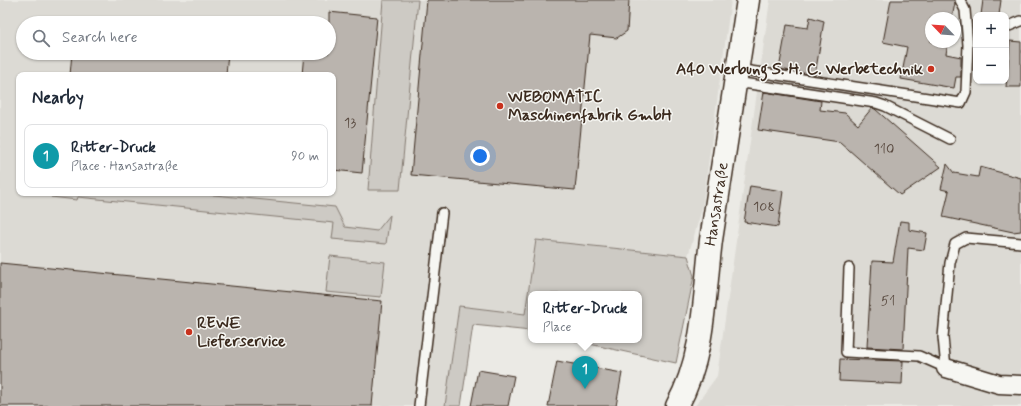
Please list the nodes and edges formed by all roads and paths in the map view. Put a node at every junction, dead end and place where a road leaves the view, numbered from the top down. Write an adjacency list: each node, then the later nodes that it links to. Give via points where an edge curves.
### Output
1 (748, 0): 5 (street, Hansastraße)
2 (960, 0): 5 (lane, via 965,10 968,44 966,92 961,103)
3 (1021, 21): 4 (lane)
4 (1009, 26)
5 (736, 75): 6 (lane, via 876,103); 12 (street, Hansastraße, via 697,353)
6 (950, 139)
7 (442, 213): 13 (lane)
8 (1021, 243): 10 (lane, via 966,238 955,244 950,263 942,337)
9 (849, 268): 10 (lane, via 846,352 918,356)
10 (946, 368): 11 (street, via 999,384)
11 (1021, 385)
12 (681, 405)
13 (419, 406)

